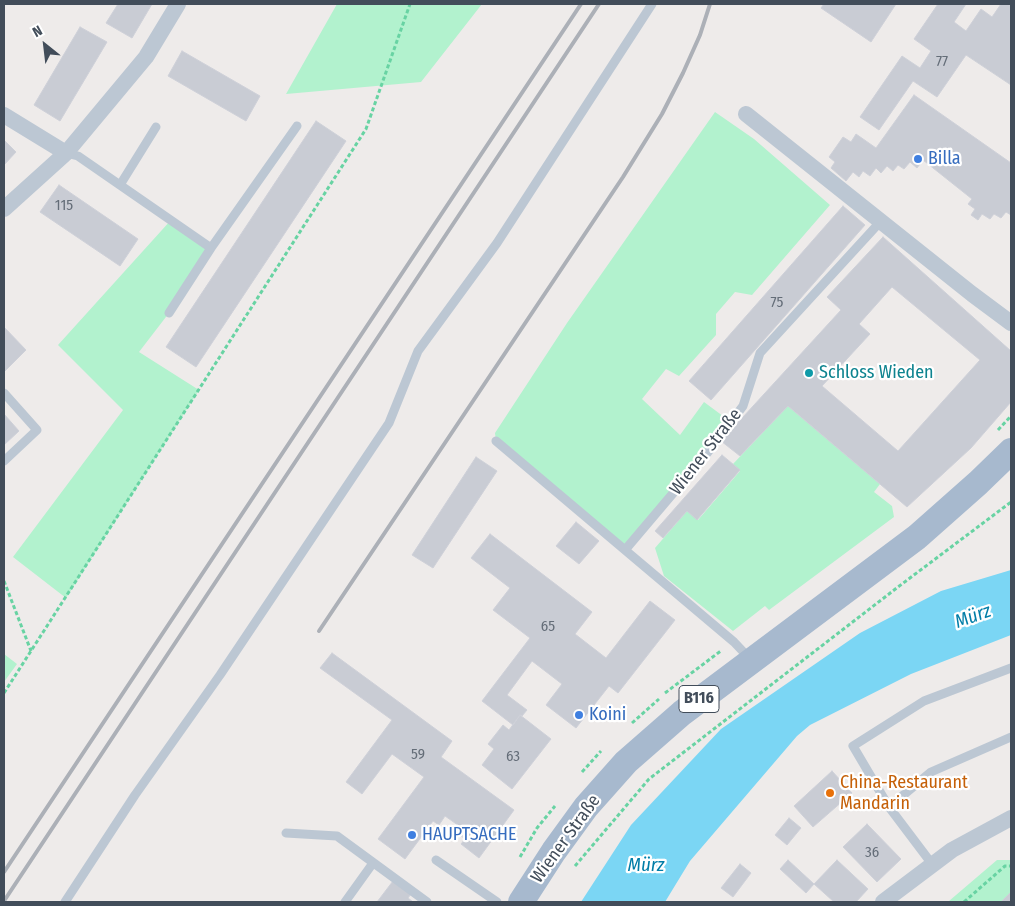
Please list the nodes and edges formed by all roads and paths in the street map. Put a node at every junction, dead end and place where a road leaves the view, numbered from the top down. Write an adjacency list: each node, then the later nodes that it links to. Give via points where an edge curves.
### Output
1 (178, 4): 8 (street, via 146,57)
2 (410, 4): 22 (path, via 366,129)
3 (652, 4): 35 (lane, via 497,243 418,351 383,431)
4 (746, 114): 11 (street)
5 (4, 115): 8 (street)
6 (297, 126): 12 (lane)
7 (156, 127): 9 (lane)
8 (66, 153): 9 (lane, via 78,156); 10 (street)
9 (120, 185): 12 (lane)
10 (4, 210)
11 (881, 221): 14 (street); 20 (lane, Wiener Straße, via 760,353 743,406)
12 (211, 248): 13 (lane)
13 (169, 313)
14 (1011, 323)
15 (4, 393): 18 (lane, via 37,430)
16 (496, 441): 20 (lane)
17 (1011, 451): 23 (main road, Wiener Straße / B116, via 917,537)
18 (4, 461)
19 (1011, 502): 34 (path, via 649,779)
20 (625, 550): 23 (lane)
21 (4, 581): 22 (path)
22 (31, 651): 25 (path)
23 (751, 660): 39 (main road, Wiener Straße / B116, via 682,712 626,762 586,807)
24 (1011, 668): 27 (lane, via 924,701 853,746)
25 (4, 693)
26 (1011, 737): 27 (lane, via 931,772)
27 (889, 807): 32 (lane)
28 (1011, 818): 32 (street)
29 (286, 833): 31 (lane, via 337,836)
30 (436, 860): 38 (lane)
31 (373, 863): 36 (lane); 37 (lane)
32 (932, 864): 40 (street)
33 (1011, 866): 41 (path, via 1005,866)
34 (571, 871)
35 (65, 902)
36 (345, 902)
37 (427, 902)
38 (497, 902)
39 (521, 902)
40 (883, 902)
41 (964, 902)

